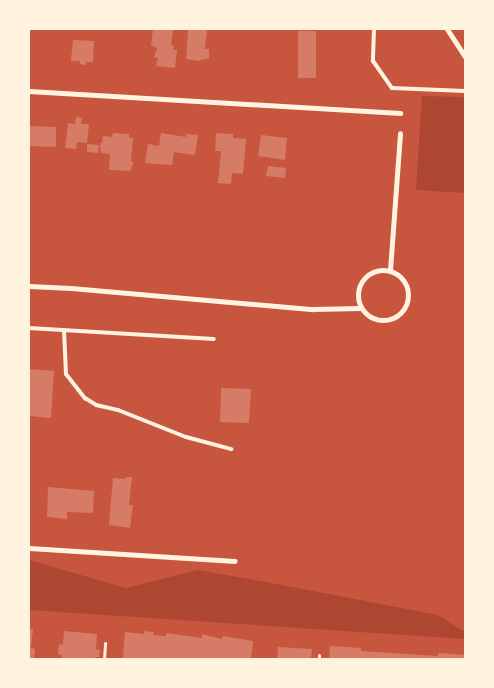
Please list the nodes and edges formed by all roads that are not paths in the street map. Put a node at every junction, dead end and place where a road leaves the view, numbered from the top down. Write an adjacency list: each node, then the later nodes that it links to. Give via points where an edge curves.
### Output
1 (374, 29): 5 (lane, via 373,62 392,88)
2 (447, 29): 3 (street)
3 (465, 58)
4 (29, 91): 6 (street)
5 (465, 91)
6 (400, 113)
7 (400, 132): 8 (street)
8 (390, 270): 10 (street, via 373,271 366,276 358,291); 10 (street, via 404,281 408,289 409,296 403,311 381,320)
9 (29, 286): 10 (street, via 312,308)
10 (361, 308)
11 (29, 328): 12 (lane)
12 (64, 330): 13 (lane); 14 (lane, via 66,374 85,398 96,405 118,410 186,437)
13 (214, 339)
14 (231, 449)
15 (29, 548): 16 (street)
16 (235, 561)

